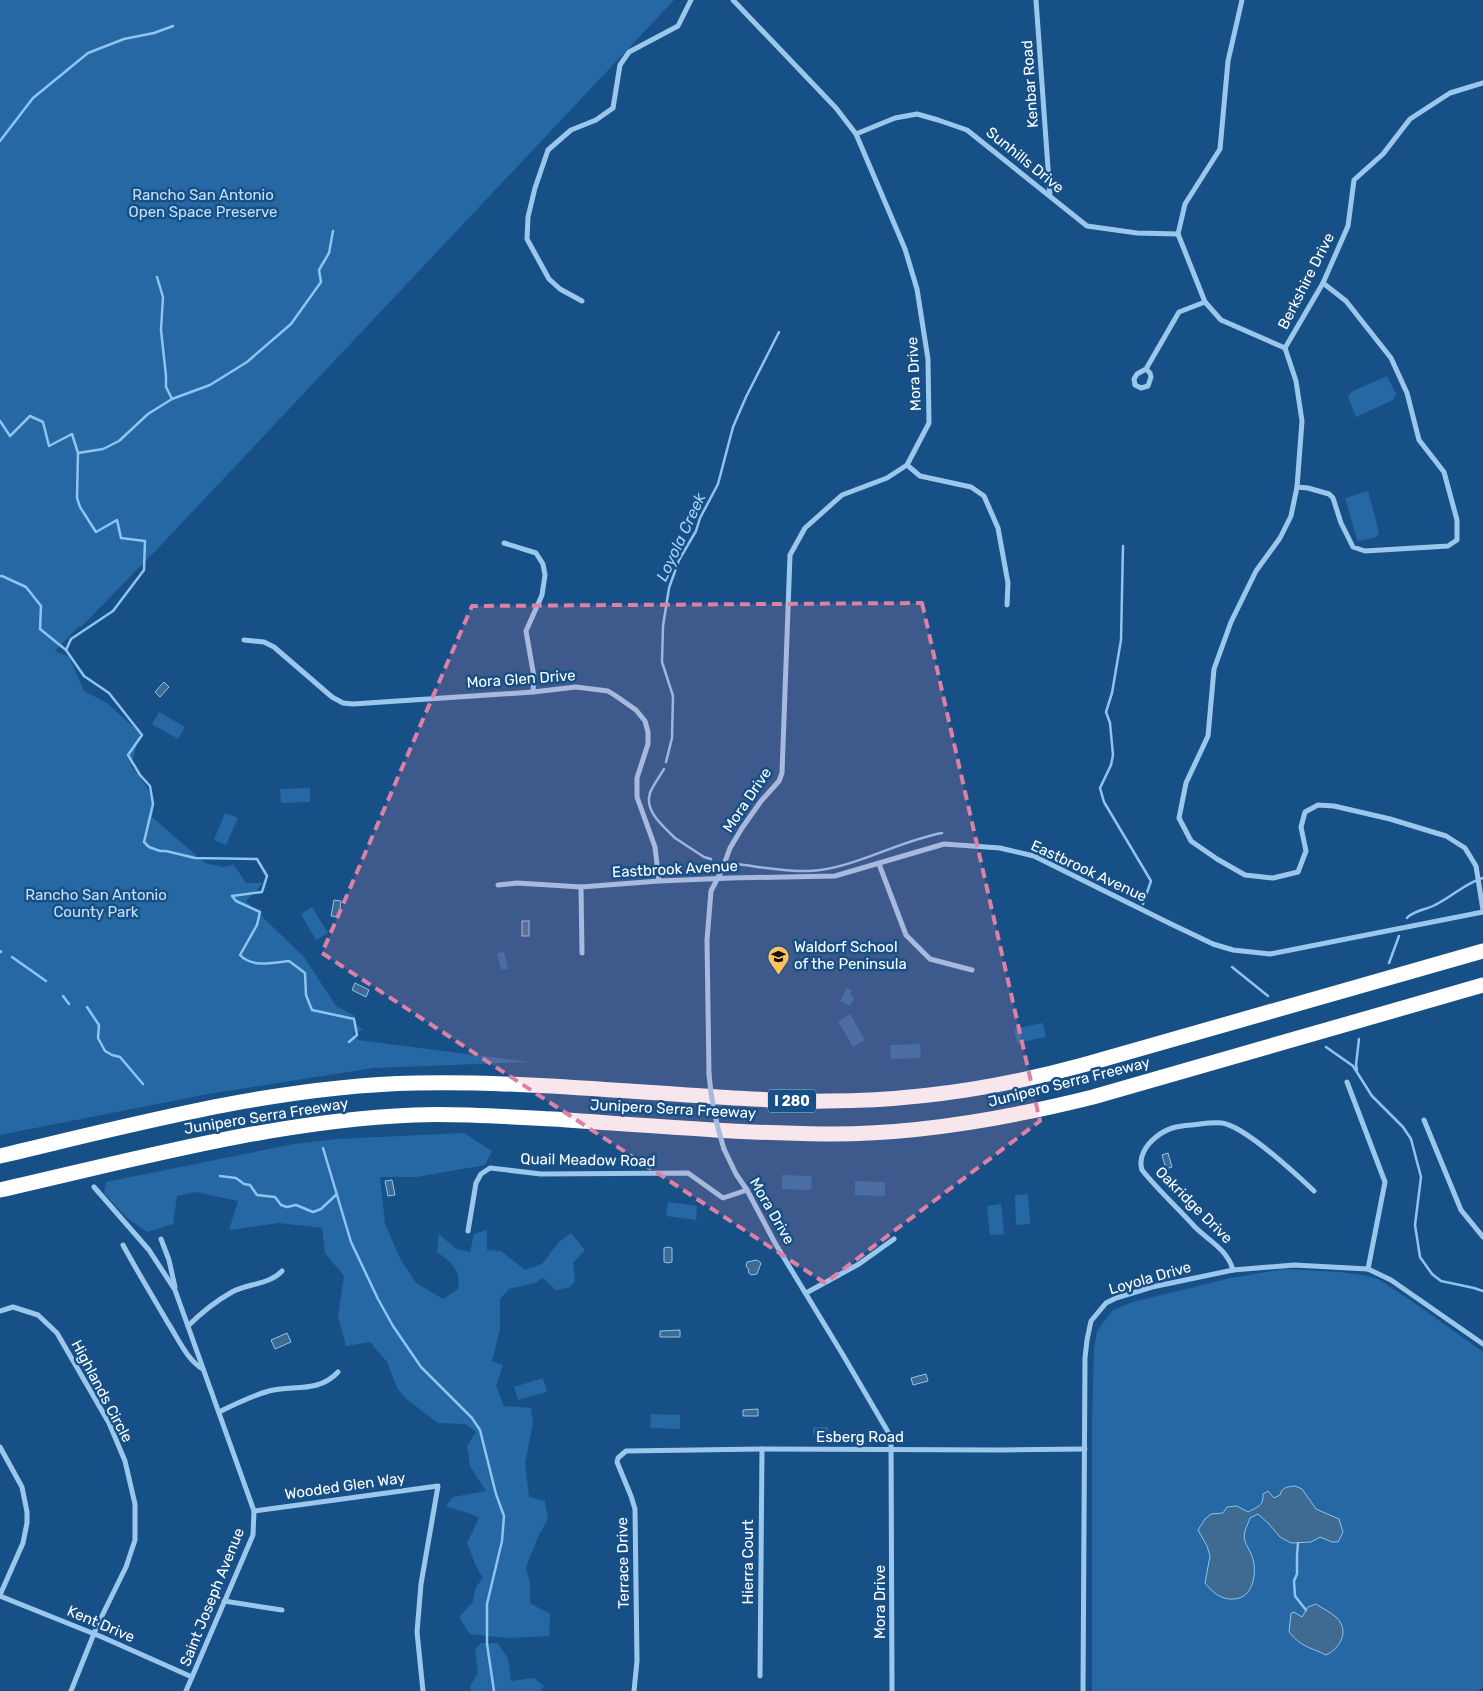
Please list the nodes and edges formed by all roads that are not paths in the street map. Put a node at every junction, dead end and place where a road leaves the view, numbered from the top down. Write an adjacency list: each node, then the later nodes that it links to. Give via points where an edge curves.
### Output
1 (691, 0): 10 (street, via 678,26 629,52 620,65 613,108 596,120 571,130 548,150 528,217 527,239 549,279)
2 (733, 0): 6 (street, Mora Drive, via 836,108)
3 (1036, 0): 7 (street, Kenbar Road)
4 (1242, 0): 8 (street, via 1228,61 1220,149 1185,204)
5 (1483, 83): 9 (street, Berkshire Drive, via 1450,93 1410,119 1383,154 1354,180 1348,226)
6 (856, 134): 7 (street, Sunhills Drive, via 895,118 917,114 938,120 967,130); 14 (street, Mora Drive, via 905,249 924,324 929,423)
7 (1050, 196): 8 (street, Sunhills Drive, via 1087,226 1137,233)
8 (1178, 234): 11 (street)
9 (1323, 283): 12 (street, Berkshire Drive); 15 (street, via 1346,301 1391,358 1407,393 1419,440 1444,472 1457,520 1457,540 1448,546 1365,551 1353,546 1329,494)
10 (582, 301)
11 (1205, 302): 12 (street, via 1221,320); 13 (street, via 1179,312)
12 (1285, 348): 15 (street, via 1296,381 1302,421)
13 (1146, 369)
14 (906, 465): 17 (street, via 920,476 971,487 984,496 998,528 1008,583); 21 (street, Mora Drive, via 887,478 842,495 805,528 790,555 782,773 742,828)
15 (1297, 487): 25 (street, via 1291,516 1280,538 1256,571 1231,622 1214,669 1208,736 1186,783 1179,818 1191,841 1217,860 1245,875 1273,878 1298,872 1306,851 1301,827 1305,812 1318,805 1390,819 1446,836 1465,848 1476,866)
16 (504, 544): 19 (street, via 536,553 546,575 542,595 526,631)
17 (1007, 605)
18 (244, 640): 19 (street, Mora Glen Drive, via 264,642 274,647 343,703)
19 (534, 692): 22 (street, Mora Glen Drive, via 576,687 608,692 632,706 645,722 648,744 637,778 637,797 654,847)
20 (879, 864): 21 (street, Eastbrook Avenue, via 835,876); 25 (street, Eastbrook Avenue, via 944,844 1000,848 1034,856 1213,944 1270,954); 28 (street, via 906,935 930,959)
21 (716, 879): 22 (street, Eastbrook Avenue); 35 (street, Mora Drive, bridge, via 710,897 707,940 711,1100 724,1150)
22 (659, 881): 24 (street, Eastbrook Avenue)
23 (498, 886): 24 (street, Eastbrook Avenue, via 517,883)
24 (581, 887): 27 (street)
25 (1483, 911)
26 (1483, 951): 32 (highway, Junipero Serra Freeway / I 280, via 1042,1076 933,1095 881,1100 772,1100 472,1083 413,1083 255,1099)
27 (582, 953)
28 (972, 970)
29 (1483, 985): 34 (highway, Junipero Serra Freeway / I 280, via 1093,1097 1032,1112 944,1126 826,1134 469,1114 414,1115 314,1123 261,1132)
30 (1347, 1082): 42 (street, via 1385,1182)
31 (1424, 1120): 38 (street, via 1461,1210)
32 (0, 1156)
33 (94, 1187): 45 (street, Saint Joseph Avenue, via 149,1250)
34 (0, 1190)
35 (746, 1190): 37 (street, Quail Meadow Road, via 723,1198 688,1173 541,1174 490,1168 476,1183); 46 (street, Mora Drive)
36 (1314, 1190): 43 (street, Oakridge Drive, via 1252,1138 1224,1123 1172,1128 1154,1139 1142,1155 1142,1170 1195,1227 1224,1252)
37 (468, 1231)
38 (1483, 1237)
39 (161, 1239): 45 (street)
40 (894, 1239): 46 (street, via 859,1264)
41 (123, 1245): 50 (street, Saint Joseph Avenue, via 193,1361)
42 (1368, 1269): 43 (street, Loyola Drive, via 1294,1266); 49 (street, via 1391,1280)
43 (1233, 1270): 55 (street, Loyola Drive, via 1116,1298 1098,1312 1091,1321 1087,1340)
44 (282, 1271): 48 (street, via 273,1279 233,1292)
45 (175, 1290): 48 (street, Saint Joseph Avenue)
46 (806, 1293): 57 (street, Mora Drive, via 891,1437)
47 (0, 1311): 62 (street, Highlands Circle, via 13,1307 38,1315 56,1333 109,1423 125,1461 135,1504 135,1540 126,1567)
48 (188, 1326): 50 (street, Saint Joseph Avenue)
49 (1483, 1344)
50 (204, 1369): 52 (street, Saint Joseph Avenue)
51 (338, 1372): 52 (street, via 320,1384 303,1389 272,1390)
52 (219, 1412): 58 (street, Saint Joseph Avenue)
53 (0, 1448): 59 (street, via 22,1487 27,1512 23,1543)
54 (762, 1449): 56 (street, Esberg Road); 57 (street, Esberg Road); 63 (street, Hierra Court)
55 (1085, 1449): 57 (street, Esberg Road); 70 (street, Loyola Drive)
56 (636, 1450): 68 (street, Terrace Drive, via 626,1451 617,1462 635,1508 637,1661)
57 (891, 1450): 69 (street, Mora Drive)
58 (254, 1511): 60 (street, Saint Joseph Avenue, via 253,1535); 67 (street, Wooded Glen Way, via 438,1486 421,1584 417,1632)
59 (0, 1596): 62 (street, Kent Drive)
60 (224, 1601): 61 (street); 64 (street, Saint Joseph Avenue)
61 (282, 1610)
62 (94, 1634): 64 (street, Kent Drive); 65 (street, Highlands Circle)
63 (760, 1676)
64 (192, 1678): 66 (street, Saint Joseph Avenue)
65 (71, 1691)
66 (186, 1691)
67 (423, 1691)
68 (634, 1691)
69 (892, 1691)
70 (1083, 1691)

